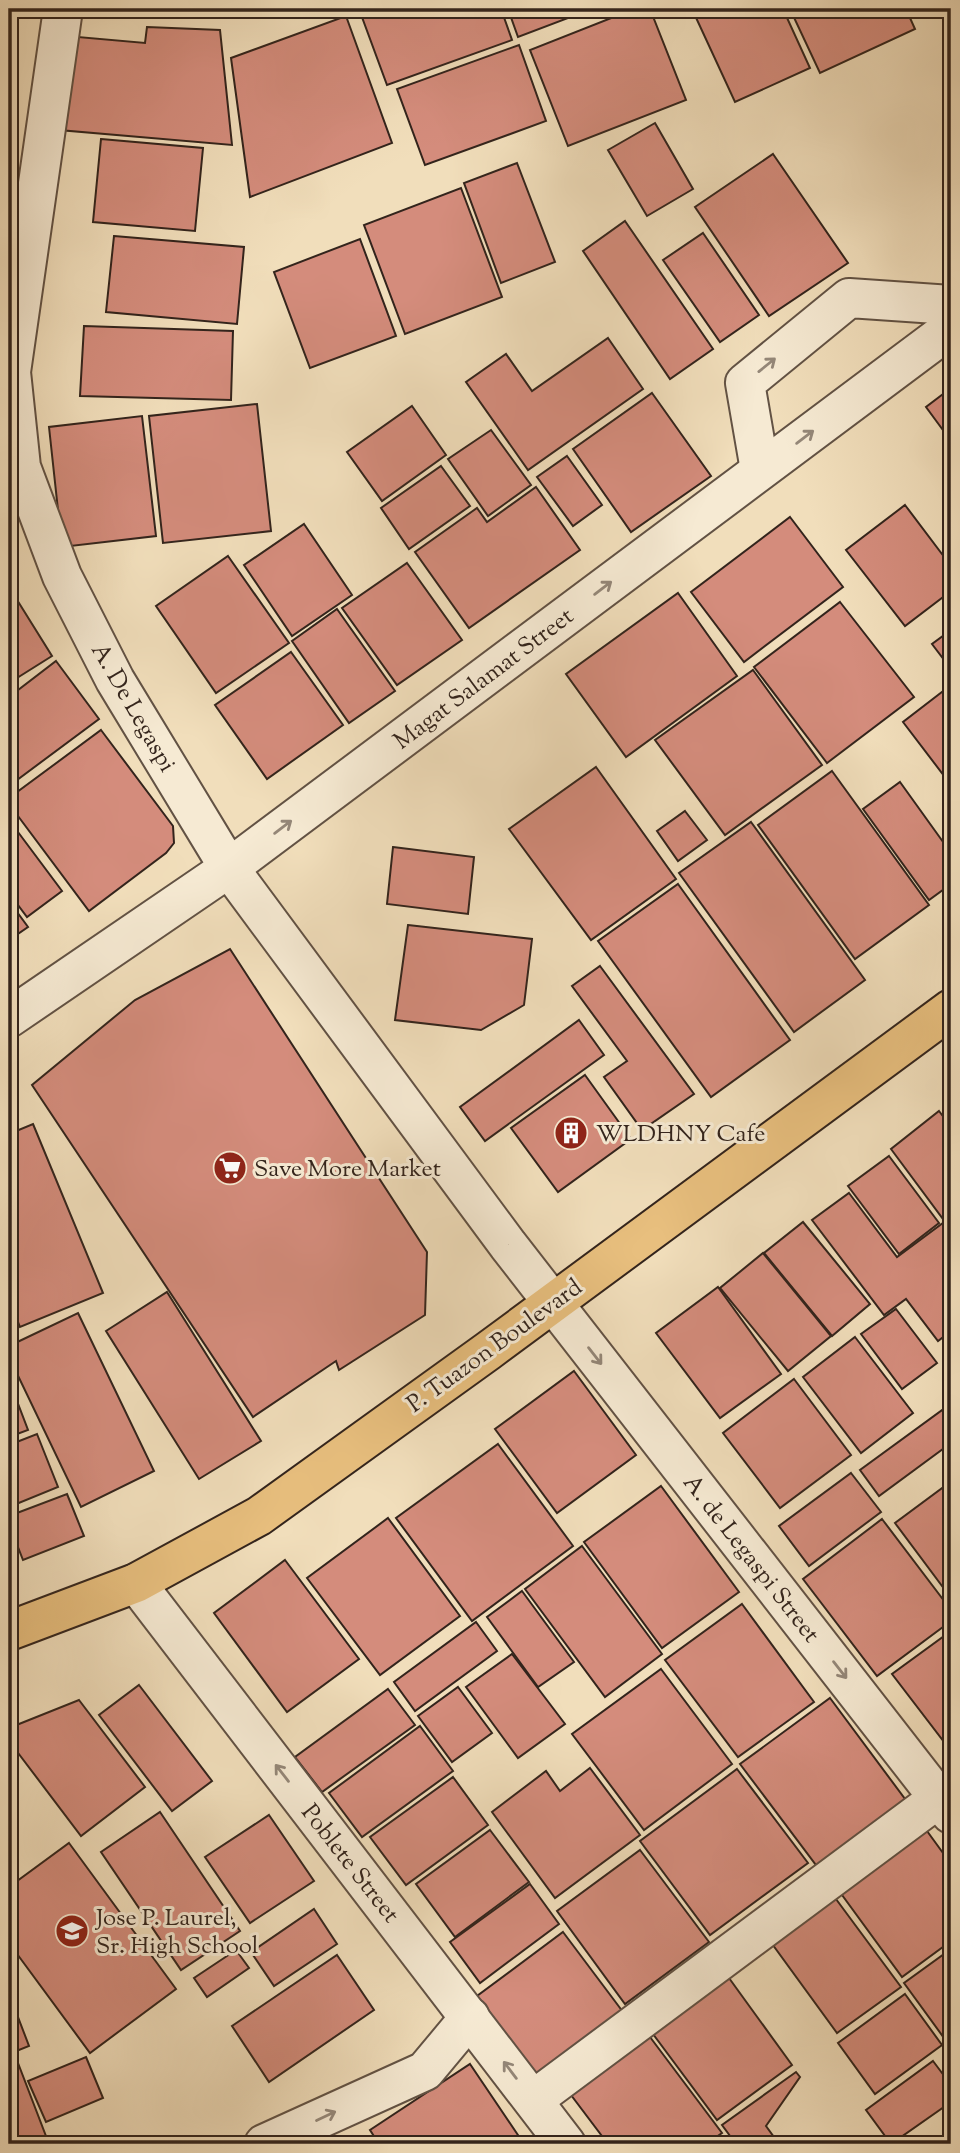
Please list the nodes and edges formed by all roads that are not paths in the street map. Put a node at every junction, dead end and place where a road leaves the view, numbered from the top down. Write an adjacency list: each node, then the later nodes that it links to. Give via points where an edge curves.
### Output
1 (63, 9): 4 (street, A. De Legaspi, via 11,372)
2 (951, 305): 5 (street, one-way to 2, via 744,383 849,298)
3 (951, 328): 5 (street, Magat Salamat Street, one-way to 3)
4 (15, 467): 6 (street, A. De Legaspi, via 62,576 115,680)
5 (761, 470): 6 (street, Magat Salamat Street, one-way to 5)
6 (229, 868): 8 (street, Magat Salamat Street); 9 (street, A. De Legaspi)
7 (951, 1009): 9 (main road, P. Tuazon Boulevard)
8 (9, 1018)
9 (553, 1302): 10 (main road, P. Tuazon Boulevard, via 259,1516); 12 (street, A. de Legaspi Street, one-way to 12)
10 (136, 1583): 11 (main road, P. Tuazon Boulevard); 13 (street, Poblete Street, one-way to 10)
11 (9, 1632)
12 (945, 1806): 14 (street)
13 (470, 2017): 14 (street, Poblete Street, one-way to 13); 15 (street, one-way to 13, via 425,2071)
14 (533, 2100): 16 (street, Poblete Street)
15 (264, 2144)
16 (566, 2144)

